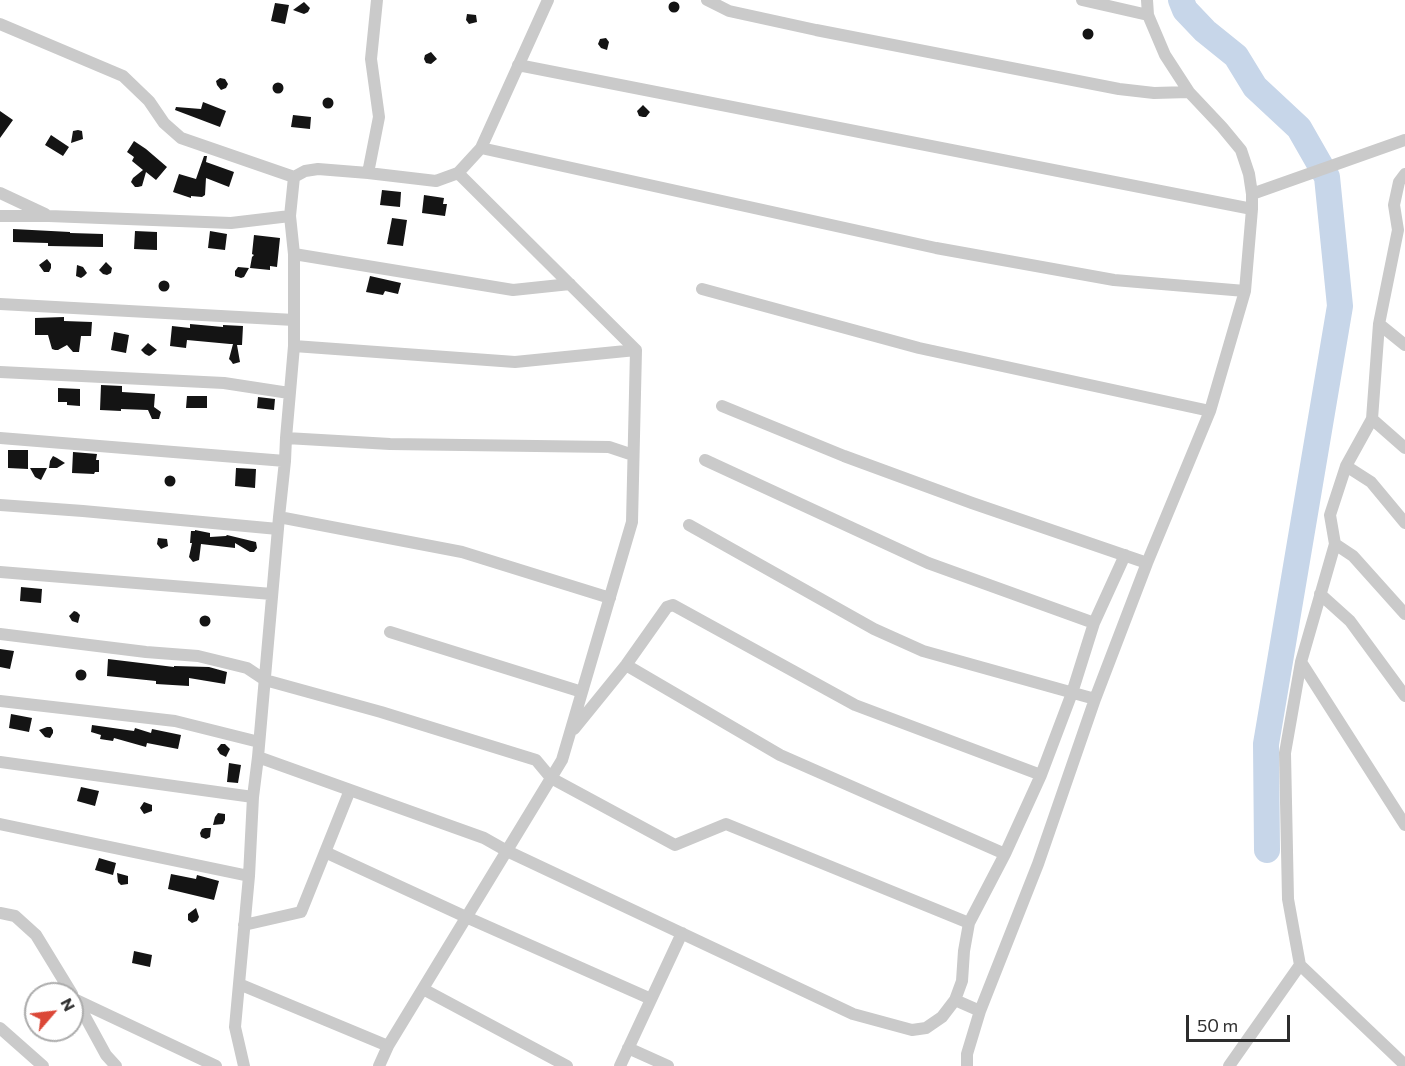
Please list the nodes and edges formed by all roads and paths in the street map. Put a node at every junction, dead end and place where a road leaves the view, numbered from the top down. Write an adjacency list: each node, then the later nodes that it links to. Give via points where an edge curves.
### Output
1 (369, 0): 9 (street)
2 (377, 0): 9 (street)
3 (548, 0): 10 (street)
4 (707, 0): 11 (street, via 729,11 816,30 1119,89)
5 (1082, 0): 7 (street)
6 (1148, 0): 7 (street)
7 (1148, 15): 11 (street, via 1165,55)
8 (0, 24): 17 (street, via 123,76 181,138)
9 (375, 25): 15 (street, via 371,59 379,117)
10 (518, 65): 13 (street); 20 (street)
11 (1189, 92): 19 (street, via 1241,150)
12 (1405, 140): 19 (street)
13 (481, 148): 14 (street); 28 (street, via 936,248 1114,280)
14 (458, 172): 15 (street, via 436,181); 26 (street)
15 (368, 173): 17 (street, via 318,169)
16 (1405, 174): 24 (street, via 1394,205)
17 (294, 177): 23 (street)
18 (0, 193): 22 (street)
19 (1252, 194): 20 (street)
20 (1252, 209): 28 (street)
21 (0, 216): 22 (street)
22 (49, 216): 23 (street, via 231,223)
23 (290, 216): 25 (street)
24 (1401, 234): 31 (street)
25 (294, 254): 26 (street, via 513,290); 30 (street)
26 (570, 284): 34 (street)
27 (702, 289): 38 (street, via 919,348)
28 (1245, 291): 38 (street)
29 (0, 304): 30 (street)
30 (294, 320): 32 (street)
31 (1379, 324): 33 (street); 39 (street)
32 (294, 345): 34 (street, via 515,362); 36 (street)
33 (1405, 345)
34 (636, 350): 43 (street)
35 (0, 372): 36 (street, via 224,383)
36 (289, 393): 41 (street)
37 (722, 406): 52 (street, via 844,456)
38 (1210, 411): 53 (street)
39 (1372, 419): 42 (street); 46 (street)
40 (0, 438): 45 (street)
41 (286, 438): 43 (street, via 390,444 609,447); 45 (street)
42 (1405, 448)
43 (633, 455): 57 (street, via 632,522)
44 (705, 460): 59 (street, via 928,563)
45 (285, 461): 48 (street)
46 (1346, 466): 49 (street, via 1371,482); 51 (street, via 1330,515)
47 (0, 505): 48 (street)
48 (278, 523): 55 (street); 57 (street, via 462,552)
49 (1405, 523)
50 (689, 525): 66 (street, via 865,624 923,651)
51 (1335, 544): 56 (street); 58 (street, via 1353,556)
52 (1125, 555): 53 (street); 59 (street)
53 (1148, 563): 68 (street)
54 (0, 572): 55 (street)
55 (272, 594): 64 (street)
56 (1320, 594): 62 (street); 67 (street, via 1350,621)
57 (610, 598): 65 (street)
58 (1405, 614)
59 (1094, 623): 66 (street)
60 (390, 632): 65 (street)
61 (0, 634): 64 (street, via 198,656 247,668)
62 (1301, 662): 79 (street); 89 (street, via 1285,753 1287,899)
63 (626, 665): 70 (street); 74 (street, via 667,607 673,605 855,705); 82 (street, via 780,755)
64 (265, 680): 71 (street); 75 (street, via 536,760)
65 (582, 692): 70 (street)
66 (1072, 693): 68 (street); 74 (street)
67 (1405, 696)
68 (1095, 699): 96 (street, via 1038,864)
69 (0, 701): 71 (street, via 175,722)
70 (568, 736): 75 (street, via 562,759)
71 (260, 742): 72 (street)
72 (258, 757): 76 (street); 77 (street)
73 (0, 762): 77 (street)
74 (1041, 775): 82 (street)
75 (551, 778): 80 (street); 86 (street, via 675,845 726,824)
76 (350, 790): 80 (street, via 484,838); 81 (street)
77 (253, 797): 83 (street)
78 (0, 824): 83 (street)
79 (1405, 825)
80 (507, 851): 85 (street); 88 (street)
81 (325, 852): 85 (street); 87 (street, via 301,912)
82 (1005, 854): 86 (street)
83 (249, 876): 87 (street)
84 (0, 913): 90 (street, via 15,916 36,935)
85 (466, 917): 92 (street); 93 (street)
86 (969, 923): 94 (street, via 962,981)
87 (244, 925): 91 (street)
88 (682, 933): 93 (street); 94 (street, via 854,1014 912,1030 926,1028 942,1017)
89 (1300, 965): 101 (street); 111 (street)
90 (65, 982)
91 (239, 984): 99 (street); 105 (street, via 235,1027)
92 (423, 989): 99 (street); 107 (street)
93 (651, 999): 100 (street)
94 (955, 1000): 96 (street)
95 (84, 1001): 104 (street)
96 (980, 1011): 110 (street)
97 (84, 1016): 103 (street)
98 (0, 1029): 102 (street)
99 (388, 1046): 106 (street)
100 (628, 1048): 108 (street); 109 (street)
101 (1405, 1065)
102 (43, 1066)
103 (116, 1066)
104 (216, 1066)
105 (244, 1066)
106 (379, 1066)
107 (567, 1066)
108 (620, 1066)
109 (668, 1066)
110 (967, 1066)
111 (1229, 1066)

